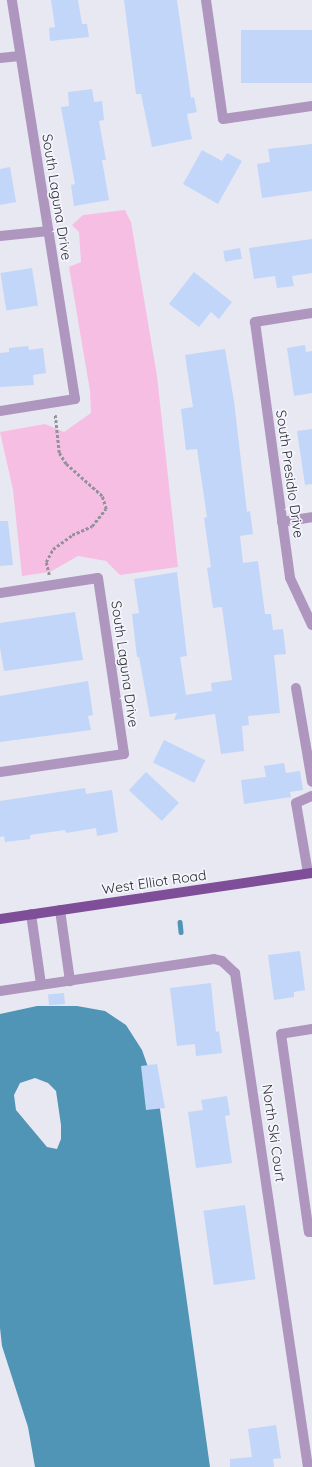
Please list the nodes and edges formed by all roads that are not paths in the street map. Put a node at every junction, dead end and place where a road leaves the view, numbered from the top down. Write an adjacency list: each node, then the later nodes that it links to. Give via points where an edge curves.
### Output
1 (12, 0): 3 (street, South Laguna Drive)
2 (206, 0): 5 (street, via 223,120)
3 (20, 56): 4 (street); 6 (street, South Laguna Drive)
4 (0, 58)
5 (312, 106)
6 (49, 231): 7 (street); 9 (street, South Laguna Drive, via 75,399)
7 (0, 236)
8 (312, 313): 11 (street, South Presidio Drive, via 255,322)
9 (0, 411)
10 (312, 517): 11 (street)
11 (282, 522): 13 (street, South Presidio Drive, via 290,578)
12 (0, 593): 15 (street, South Laguna Drive, via 98,578 124,754)
13 (312, 625)
14 (296, 688): 16 (street)
15 (0, 772)
16 (312, 782)
17 (312, 796): 18 (street, via 296,803)
18 (310, 873): 19 (main road, West Elliot Road)
19 (60, 910): 20 (main road, West Elliot Road); 22 (street)
20 (31, 914): 21 (main road, West Elliot Road); 23 (street)
21 (0, 919)
22 (70, 980): 23 (street, North Ski Court); 27 (street, North Ski Court, via 214,959 222,961 235,973)
23 (41, 984): 24 (street, North Ski Court)
24 (0, 991)
25 (312, 1029): 26 (street, via 281,1034)
26 (310, 1232)
27 (308, 1467)

